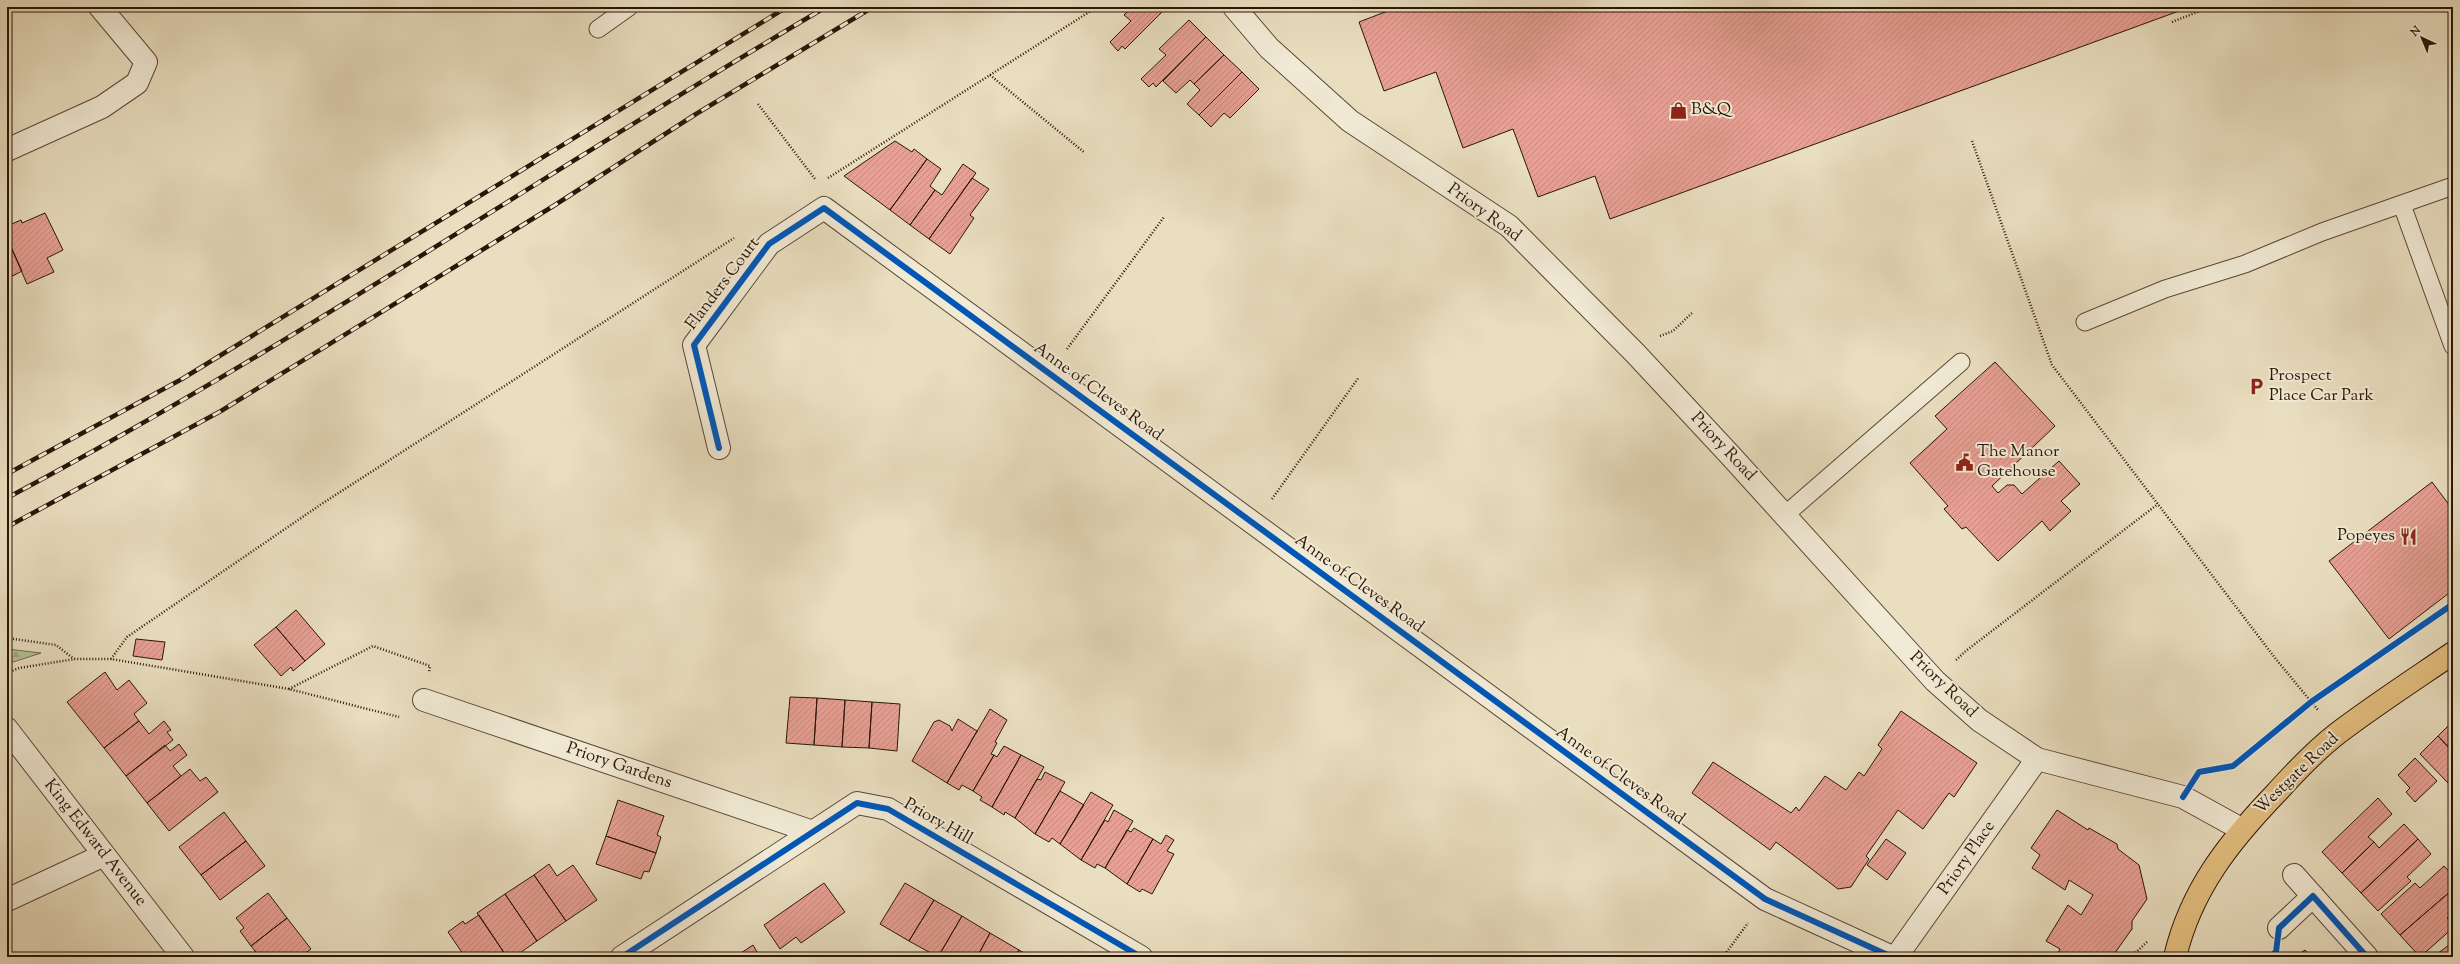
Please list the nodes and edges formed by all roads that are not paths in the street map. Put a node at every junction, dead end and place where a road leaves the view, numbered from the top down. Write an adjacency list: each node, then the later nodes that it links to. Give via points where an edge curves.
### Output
1 (100, 7): 5 (street, via 146,62 137,83 102,107)
2 (629, 7): 4 (lane)
3 (1234, 7): 13 (street, Priory Road, via 1269,48 1350,121 1509,226 1635,353)
4 (598, 29)
5 (7, 150)
6 (2453, 186): 7 (lane)
7 (2402, 205): 9 (lane, via 2322,232 2245,264 2165,289); 10 (lane)
8 (824, 208): 12 (street, Flanders Court, via 769,244 694,345); 28 (street, Anne of Cleves Road, via 1765,899)
9 (2085, 322)
10 (2453, 346)
11 (1961, 362): 13 (lane)
12 (719, 448)
13 (1785, 515): 17 (street, Priory Road, via 1935,681 1979,720)
14 (2453, 653): 18 (main road, Westgate Road, via 2337,734 2301,766)
15 (424, 700): 19 (street, Priory Gardens)
16 (7, 729): 20 (street, King Edward Avenue)
17 (2037, 759): 18 (street, Priory Road, via 2184,797); 29 (street, Priory Place)
18 (2241, 829): 30 (main road, Westgate Road, via 2205,878 2180,932)
19 (813, 832): 26 (street, Priory Hill); 27 (street, Priory Hill, via 857,803 888,809)
20 (104, 855): 23 (street); 25 (street, King Edward Avenue)
21 (2294, 875): 22 (street)
22 (2313, 896): 24 (street); 31 (street)
23 (7, 900)
24 (2279, 928)
25 (183, 957)
26 (622, 957)
27 (1141, 957)
28 (1892, 957)
29 (1896, 957)
30 (2175, 957)
31 (2367, 957)

